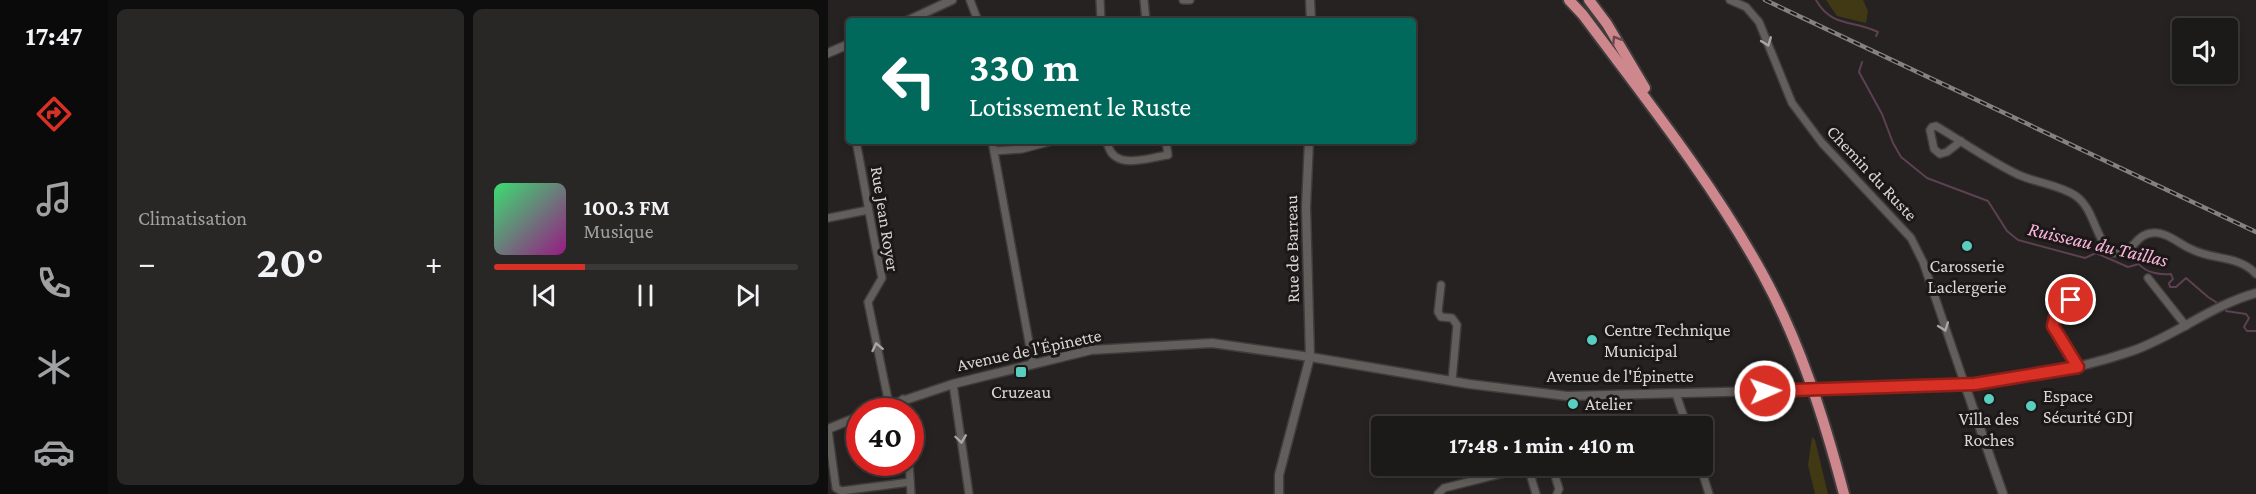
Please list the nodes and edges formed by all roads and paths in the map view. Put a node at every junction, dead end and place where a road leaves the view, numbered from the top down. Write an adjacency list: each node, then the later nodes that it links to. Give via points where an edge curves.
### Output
1 (952, 0): 11 (street)
2 (970, 0): 12 (street)
3 (1100, 0): 13 (street)
4 (1144, 0): 14 (street)
5 (1184, 0): 6 (street)
6 (1190, 0)
7 (1311, 0): 15 (street)
8 (1569, 0): 18 (highway)
9 (1589, 0): 18 (highway, one-way to 9)
10 (1730, 0): 40 (street, Chemin du Ruste, one-way to 40, via 1746,7 1759,22 1792,103 1822,143 1911,238)
11 (914, 18)
12 (977, 18)
13 (1101, 18)
14 (1146, 18)
15 (1311, 18)
16 (846, 45): 17 (street)
17 (828, 53)
18 (1665, 125): 60 (highway, via 1739,234 1783,315 1823,417)
19 (1961, 141): 19 (street, via 1940,154 1934,149 1930,130 1936,126); 29 (street, via 2017,174 2075,196 2088,209 2103,243 2113,254 2128,251 2144,235 2154,232 2198,253 2243,264)
20 (857, 144): 27 (street, Rue Jean Royer)
21 (993, 144): 26 (street)
22 (1041, 144): 26 (street)
23 (1108, 144): 24 (street, via 1114,157 1121,161 1168,156)
24 (1167, 144)
25 (1309, 144): 35 (street, Rue de Barreau, via 1306,207)
26 (994, 151): 36 (street)
27 (868, 210): 28 (street); 42 (street, Rue Jean Royer, one-way to 27, via 868,302 882,278)
28 (828, 218)
29 (2256, 274)
30 (2148, 278): 34 (street)
31 (1441, 285): 38 (street, via 1438,312 1457,325)
32 (2256, 293): 34 (street, Avenue de l'Épinette)
33 (2071, 300): 37 (street, via 2055,317 2053,326)
34 (2186, 326): 37 (street, Avenue de l'Épinette, via 2133,351)
35 (1310, 357): 36 (street, Avenue de l'Épinette, via 1212,343 1091,351); 38 (street, Avenue de l'Épinette); 55 (street, Rue de Barreau, via 1279,475)
36 (1033, 364): 39 (street, Avenue de l'Épinette)
37 (2078, 367): 40 (street, Avenue de l'Épinette)
38 (1452, 381): 41 (street, Avenue de l'Épinette, via 1567,396)
39 (953, 384): 43 (street, Avenue de l'Épinette); 54 (street, one-way to 54)
40 (1965, 385): 41 (street, Avenue de l'Épinette, bridge); 61 (street)
41 (1676, 394): 44 (street)
42 (888, 398)
43 (906, 398)
44 (1684, 416)
45 (846, 422): 46 (street)
46 (828, 430): 52 (street, via 836,488 841,491)
47 (910, 476): 52 (street)
48 (1492, 476): 56 (street, via 1444,488)
49 (1533, 476): 57 (street)
50 (1555, 476): 58 (street)
51 (1703, 476): 59 (street)
52 (910, 483): 53 (street)
53 (911, 494)
54 (969, 494)
55 (1279, 494)
56 (1438, 494)
57 (1536, 494)
58 (1557, 494)
59 (1709, 494)
60 (1844, 494)
61 (2003, 494)

